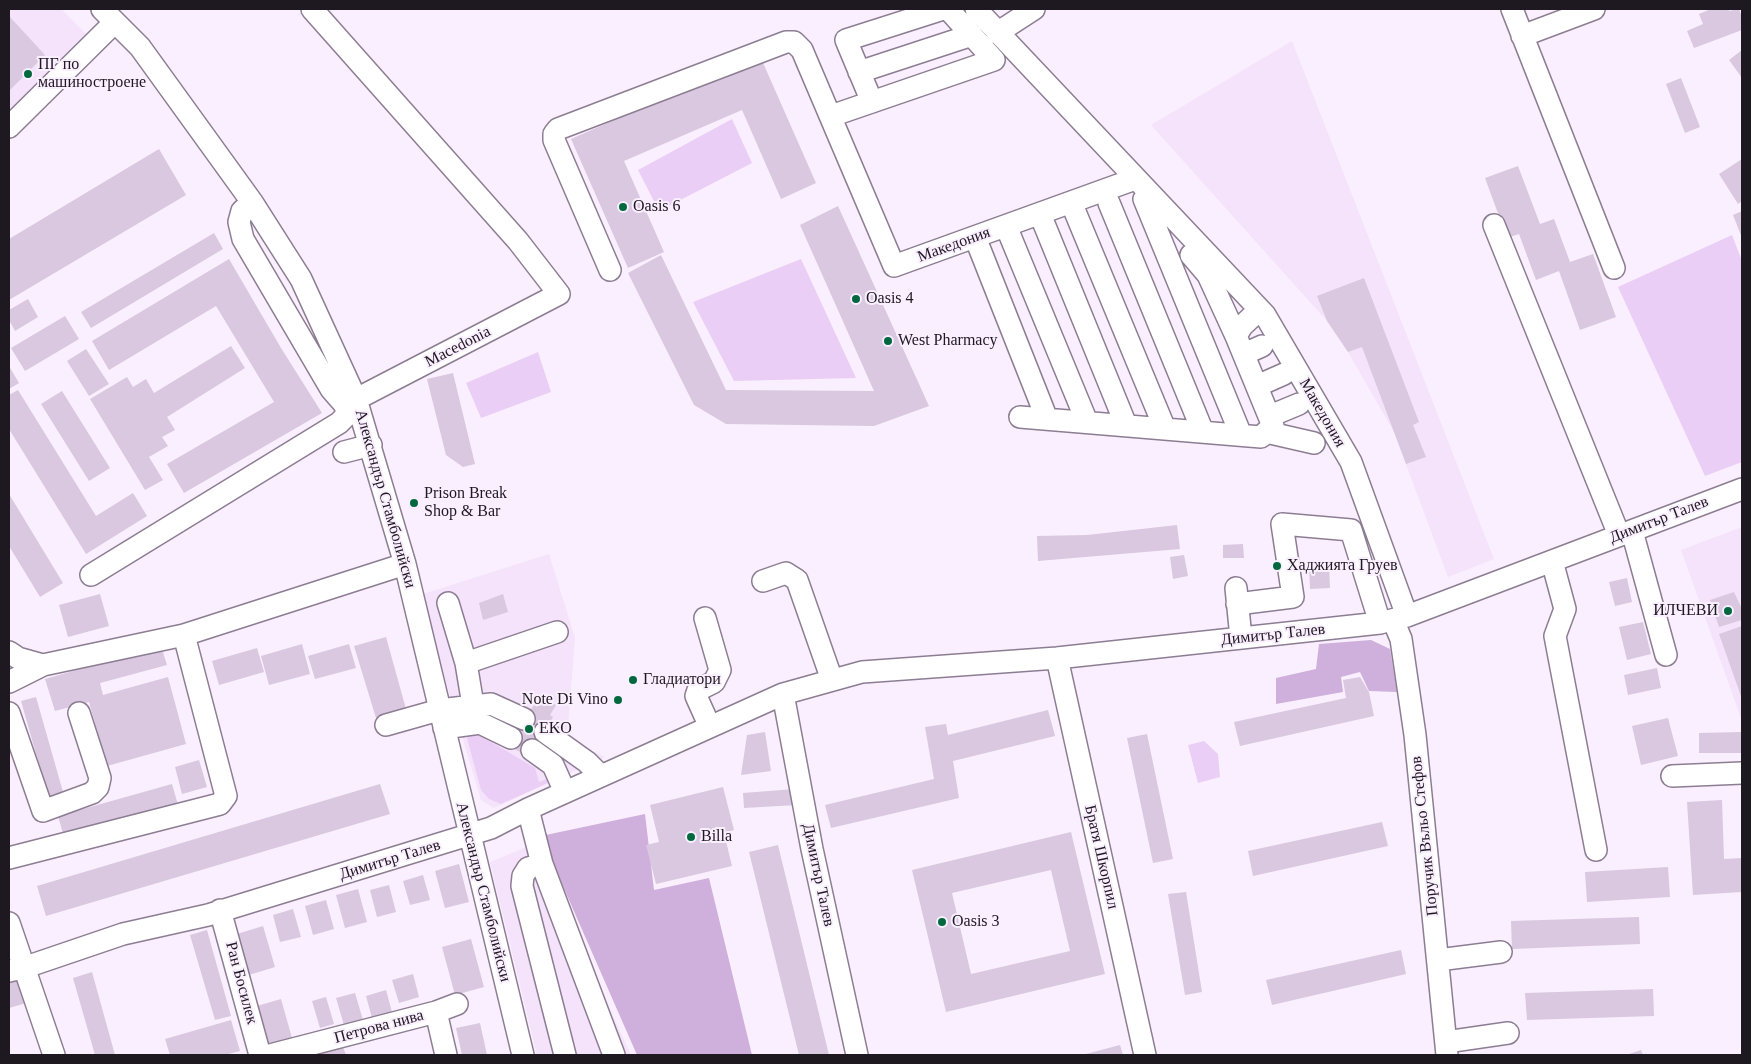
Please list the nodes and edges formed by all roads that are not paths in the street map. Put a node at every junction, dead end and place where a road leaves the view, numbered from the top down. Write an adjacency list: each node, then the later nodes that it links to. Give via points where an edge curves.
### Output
1 (312, 9): 30 (street, Macedonia, via 518,241 559,294)
2 (943, 9): 12 (street, via 846,40)
3 (948, 9): 10 (street)
4 (976, 9): 9 (street)
5 (1034, 9): 9 (street)
6 (1512, 9): 11 (street)
7 (1594, 9): 11 (street)
8 (108, 15): 15 (street); 17 (street, Александър Стамболийски, via 140,48)
9 (997, 33): 16 (street)
10 (972, 35): 12 (street); 13 (street, via 994,60)
11 (1522, 36): 24 (street)
12 (859, 72): 13 (street)
13 (872, 102): 14 (street)
14 (831, 116): 23 (street, Македония, via 894,266); 25 (street, Македония, via 802,50 794,42 786,42 558,130 554,140)
15 (9, 127)
16 (1135, 179): 18 (street, Македония); 26 (street, Македония)
17 (252, 202): 30 (street, Александър Стамболийски, via 301,279); 30 (street, via 242,211 239,222 244,240 331,389)
18 (1071, 202): 20 (street, Македония); 37 (street)
19 (1109, 203): 38 (street)
20 (1040, 214): 22 (street, Македония); 36 (street)
21 (1494, 225): 44 (street)
22 (1006, 226): 23 (street, Македония); 34 (street)
23 (975, 237): 33 (street)
24 (1614, 268)
25 (610, 270)
26 (1259, 310): 27 (street, via 1242,326); 51 (street, Македония, via 1351,462)
27 (1247, 345): 29 (street); 39 (street, via 1208,275 1144,199)
28 (1284, 374): 29 (street)
29 (1257, 386): 35 (street)
30 (351, 402): 41 (street, Александър Стамболийски); 47 (street, via 347,414 338,423)
31 (1299, 404): 35 (street)
32 (1020, 417): 33 (street)
33 (1047, 419): 34 (street)
34 (1087, 422): 36 (street)
35 (1268, 424): 39 (street, via 1261,437); 40 (street)
36 (1126, 425): 37 (street)
37 (1165, 429): 38 (street)
38 (1203, 432): 39 (street)
39 (1241, 435)
40 (1314, 443)
41 (371, 445): 42 (street); 46 (street, Александър Стамболийски)
42 (344, 452)
43 (1742, 489): 44 (street, Димитър Талев)
44 (1625, 533): 45 (street, Димитър Талев); 56 (street)
45 (1552, 561): 51 (street, Димитър Талев); 79 (street, via 1565,609 1555,636)
46 (404, 564): 53 (street); 66 (street, Александър Стамболийски)
47 (91, 575)
48 (763, 580): 60 (street, via 786,573 796,580)
49 (448, 603): 58 (street)
50 (705, 618): 69 (street, via 720,670 714,682 698,690 696,696)
51 (1393, 620): 54 (street, Димитър Талев); 54 (street, via 1351,530 1282,524 1293,597 1237,596); 85 (street, Поручик Въльо Стефов, via 1401,639 1415,735)
52 (556, 632): 58 (street)
53 (184, 635): 59 (street); 80 (street, via 226,796 220,804)
54 (1241, 638): 57 (street, Димитър Талев)
55 (9, 652): 59 (street)
56 (1666, 655)
57 (1057, 658): 60 (street, Димитър Талев, via 862,672); 99 (street, Братя Шкорпил)
58 (466, 663): 65 (street)
59 (43, 665): 61 (street)
60 (832, 680): 62 (street, Димитър Талев)
61 (9, 682)
62 (783, 694): 69 (street, Димитър Талев); 98 (street, Димитър Талев, via 812,849)
63 (9, 713): 64 (street, via 43,811 92,793 98,787 100,778)
64 (79, 713)
65 (475, 714): 66 (street); 67 (street, via 497,705); 71 (street)
66 (442, 719): 68 (street); 78 (street, Александър Стамболийски)
67 (524, 719)
68 (386, 724)
69 (710, 727): 74 (street, Димитър Талев)
70 (545, 732): 74 (street)
71 (511, 738)
72 (532, 750): 76 (street, via 552,765)
73 (1742, 773): 75 (street)
74 (601, 776): 76 (street, Димитър Талев)
75 (1672, 776)
76 (565, 792): 77 (street, Димитър Талев)
77 (528, 809): 78 (street, Димитър Талев); 81 (street)
78 (469, 835): 82 (street, Димитър Талев); 95 (street, Александър Стамболийски)
79 (1596, 850)
80 (9, 858)
81 (542, 864): 96 (street, via 528,868 522,886); 97 (street)
82 (220, 910): 86 (street, Димитър Талев, via 123,934); 92 (street, Ран Босилек)
83 (9, 923): 86 (street)
84 (1501, 952): 85 (street)
85 (1438, 960): 90 (street, Поручик Въльо Стефов)
86 (16, 969): 91 (street)
87 (457, 1004): 88 (street, Петрова нива)
88 (436, 1012): 93 (street, Петрова нива); 94 (street)
89 (1508, 1033): 90 (street)
90 (1447, 1049)
91 (54, 1055)
92 (260, 1055)
93 (270, 1055)
94 (446, 1055)
95 (523, 1055)
96 (565, 1055)
97 (614, 1055)
98 (857, 1055)
99 (1145, 1055)

